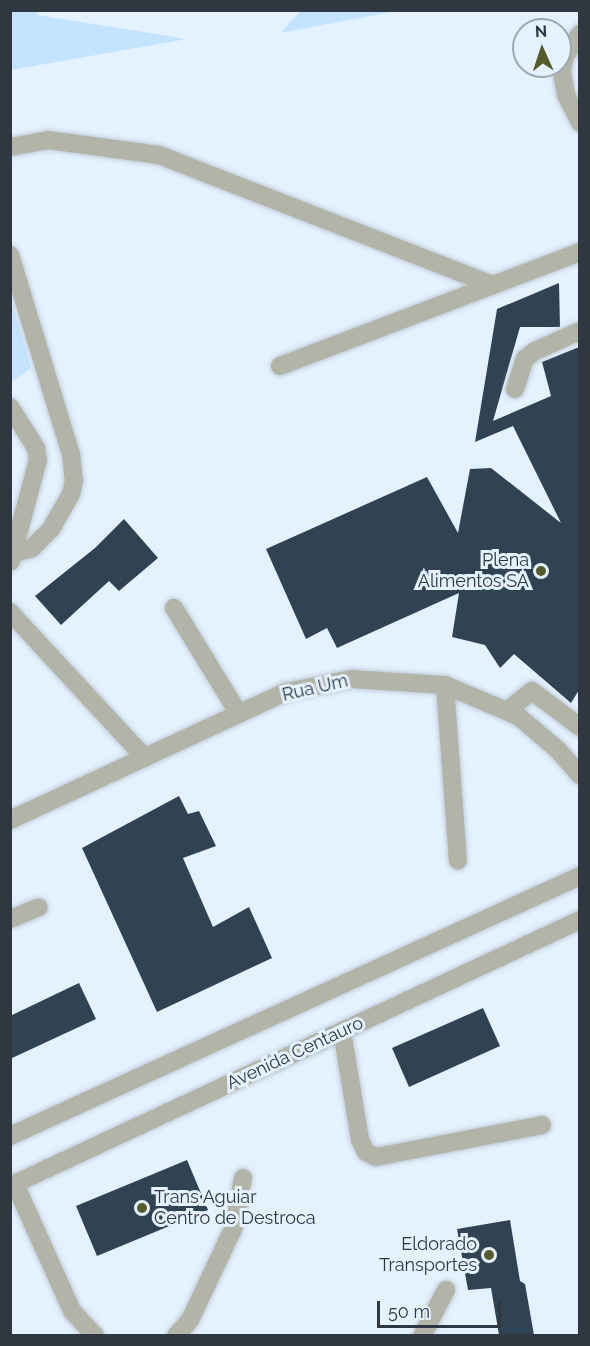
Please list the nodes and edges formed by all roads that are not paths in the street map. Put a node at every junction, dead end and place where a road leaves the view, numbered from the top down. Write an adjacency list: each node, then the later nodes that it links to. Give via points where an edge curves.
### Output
1 (578, 37): 2 (street, via 564,58 562,72 566,95)
2 (579, 123)
3 (10, 147): 6 (street, via 48,140 159,156)
4 (579, 252): 6 (street)
5 (10, 255): 11 (street, via 71,454 74,481 51,529 32,548)
6 (492, 285): 8 (street)
7 (579, 331): 9 (street, via 525,359)
8 (280, 366)
9 (515, 389)
10 (10, 407): 11 (street, via 36,448 38,460)
11 (12, 558)
12 (174, 608): 16 (street)
13 (10, 612): 18 (street)
14 (445, 685): 15 (street, Rua Um); 16 (street, Rua Um, via 351,679 286,692); 21 (street)
15 (507, 711): 17 (street, via 532,691); 19 (street, Rua Um, via 558,750)
16 (239, 714): 18 (street, Rua Um)
17 (579, 727)
18 (145, 758): 20 (street, Rua Um)
19 (579, 775)
20 (10, 820)
21 (458, 861)
22 (579, 876): 28 (street)
23 (39, 907): 24 (street)
24 (10, 919)
25 (579, 920): 26 (street, Avenida Centauro)
26 (342, 1031): 27 (street, via 360,1140 366,1152 376,1157); 30 (street, Avenida Centauro)
27 (542, 1125)
28 (10, 1136)
29 (243, 1178): 33 (street, via 233,1229 190,1320)
30 (13, 1185): 32 (street, via 72,1311)
31 (446, 1290): 34 (street)
32 (95, 1335)
33 (176, 1335)
34 (422, 1335)

